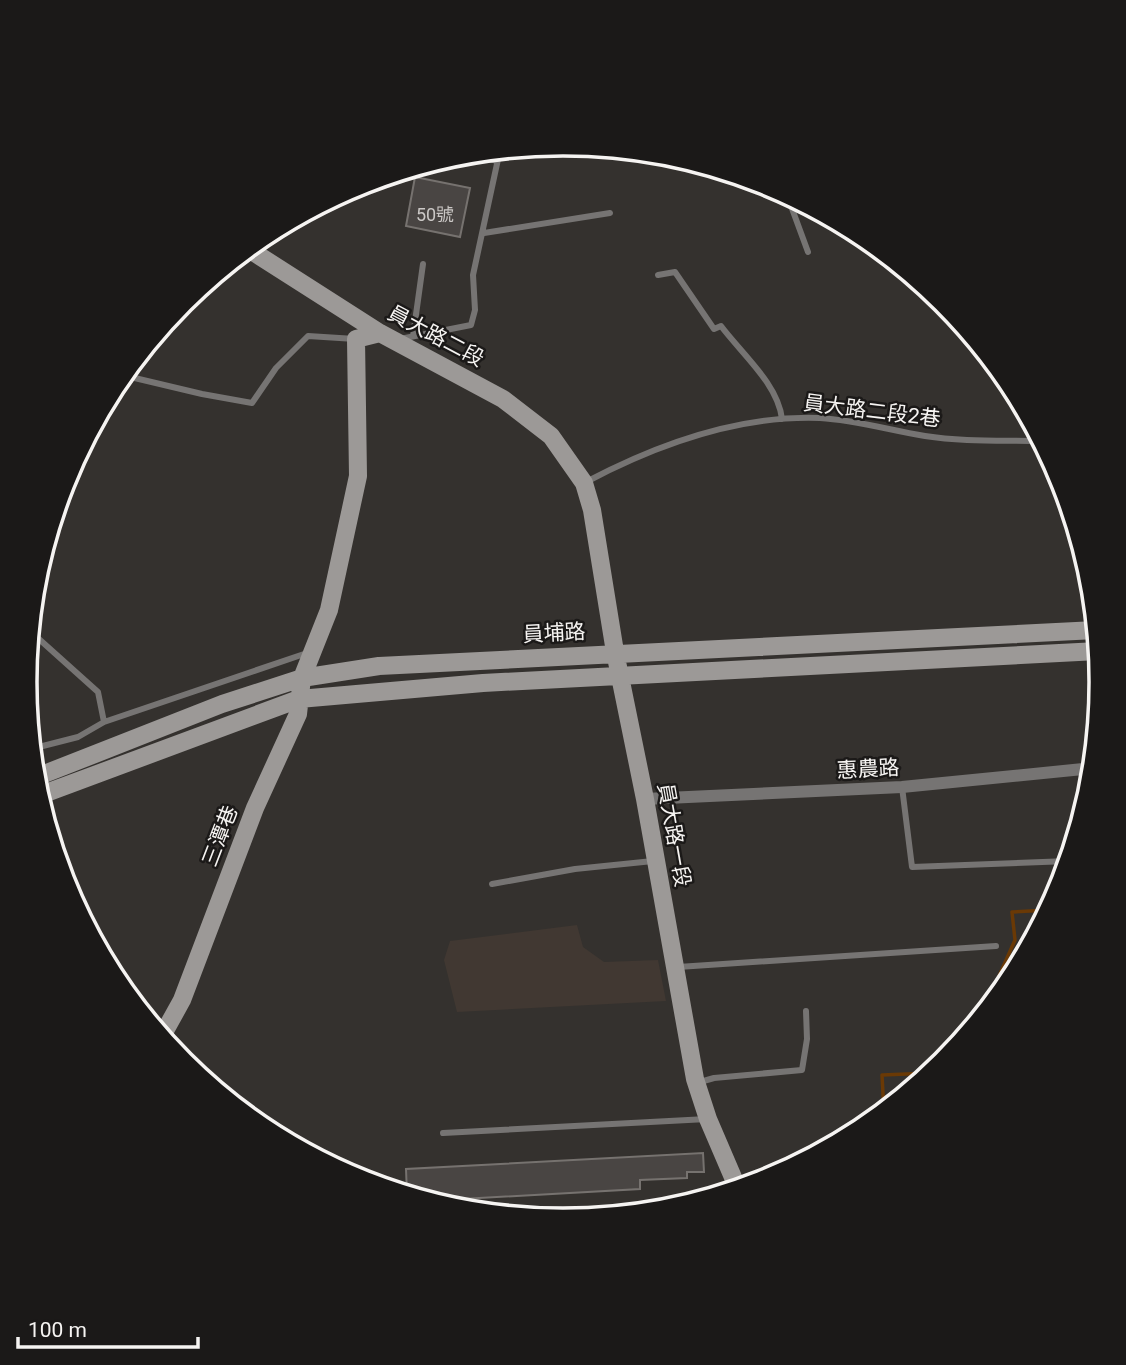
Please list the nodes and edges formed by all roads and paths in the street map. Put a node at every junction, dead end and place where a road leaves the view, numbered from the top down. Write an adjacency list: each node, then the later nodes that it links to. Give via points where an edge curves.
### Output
1 (498, 161): 4 (lane)
2 (792, 209): 5 (lane)
3 (610, 213): 4 (lane)
4 (484, 233): 9 (lane, via 474,275 471,325)
5 (808, 252)
6 (258, 254): 9 (street, 員大路二段)
7 (423, 264): 9 (lane)
8 (658, 275): 12 (lane, via 675,272 714,329 721,326 771,388)
9 (396, 337): 10 (street); 14 (street, 員大路二段, via 503,399 551,436)
10 (356, 339): 11 (lane, via 308,336 276,368 252,402); 17 (street, 三潭巷, via 358,476)
11 (134, 378)
12 (782, 419): 13 (lane, 員大路二段2巷, via 839,420 941,438); 14 (lane, 員大路二段2巷, via 671,444)
13 (1030, 441)
14 (584, 483): 18 (street, 員大路一段)
15 (1086, 630): 18 (street, 員埔路)
16 (39, 639): 23 (lane, via 98,692)
17 (315, 650): 21 (street, 三潭巷); 23 (lane)
18 (615, 652): 20 (street, 員大路一段); 21 (street, 員埔路, via 379,666)
19 (1088, 652): 20 (street)
20 (620, 677): 22 (street); 29 (street, 員大路一段)
21 (302, 678): 22 (street, 三潭巷); 26 (street, 員埔路, via 222,704)
22 (299, 699): 28 (street); 36 (street, 三潭巷, via 298,714)
23 (104, 722): 24 (lane, via 78,737)
24 (41, 746)
25 (1082, 769): 27 (street, 惠農路)
26 (45, 774)
27 (902, 787): 29 (street, 惠農路); 31 (lane, via 912,867)
28 (49, 792)
29 (645, 799): 30 (street, 員大路一段)
30 (655, 861): 32 (lane); 34 (street, 員大路一段)
31 (1057, 861)
32 (492, 884)
33 (996, 946): 34 (lane)
34 (673, 967): 37 (street, 員大路一段)
35 (806, 1011): 37 (lane, via 802,1070)
36 (166, 1028)
37 (697, 1083): 38 (street, 員大路一段)
38 (708, 1119): 39 (lane); 40 (street, 員大路一段)
39 (443, 1132)
40 (734, 1180)

